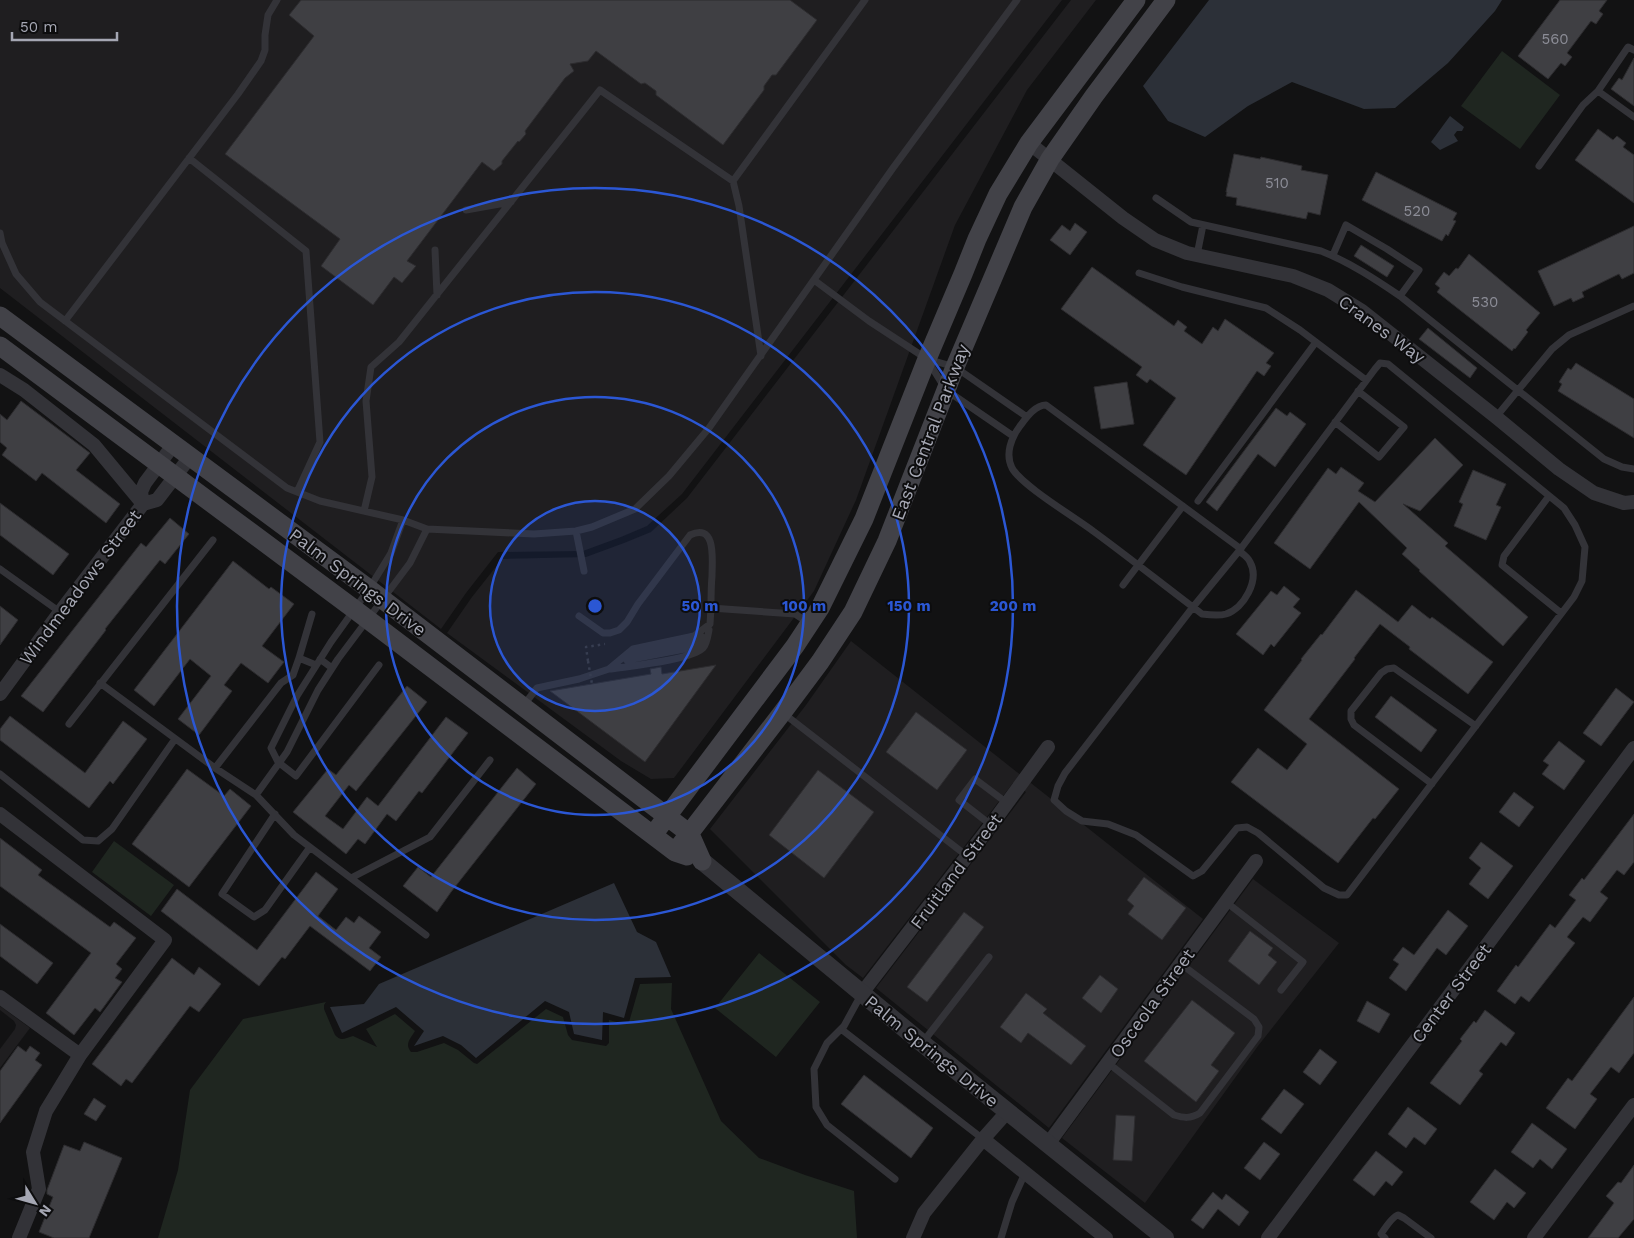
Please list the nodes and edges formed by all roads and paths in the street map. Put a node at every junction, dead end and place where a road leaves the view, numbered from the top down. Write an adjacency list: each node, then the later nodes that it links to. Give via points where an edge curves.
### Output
1 (277, 0): 10 (lane, via 268,15 261,61)
2 (865, 0): 13 (lane)
3 (1016, 0): 23 (lane)
4 (1136, 0): 9 (main road, East Central Parkway)
5 (1166, 0): 11 (main road, East Central Parkway)
6 (1634, 50): 7 (lane, via 1628,47)
7 (1598, 91): 8 (lane); 12 (lane, via 1583,106)
8 (1634, 117)
9 (1029, 143): 11 (street, Cranes Way); 32 (main road, East Central Parkway, via 998,194)
10 (189, 158): 28 (lane); 48 (lane, via 306,252 320,442)
11 (1050, 159): 20 (street, Cranes Way, via 1155,240); 33 (main road, East Central Parkway, via 1022,207)
12 (1539, 166)
13 (733, 181): 15 (lane, via 600,90); 31 (lane)
14 (1156, 198): 17 (lane, Cranes Way, via 1191,222)
15 (512, 202): 16 (lane); 24 (lane)
16 (466, 210)
17 (1203, 226): 20 (lane); 21 (lane, Cranes Way)
18 (0, 233): 28 (lane, via 16,274 40,302)
19 (435, 250): 24 (lane)
20 (1197, 255): 40 (street, Cranes Way, via 1293,276 1328,290 1362,311)
21 (1333, 255): 25 (lane, Cranes Way); 25 (lane, Cranes Way, via 1346,225 1387,249 1419,270)
22 (1139, 273): 29 (lane, via 1266,308)
23 (814, 280): 31 (lane); 32 (lane)
24 (438, 296): 54 (lane, via 399,342 371,367 366,401 372,477)
25 (1400, 296): 38 (lane, Cranes Way)
26 (1634, 306): 38 (lane, via 1569,335 1552,349)
27 (0, 316): 43 (main road, Palm Springs Drive)
28 (65, 321): 48 (lane, via 287,488)
29 (1316, 342): 35 (lane); 50 (lane)
30 (0, 346): 45 (main road, Palm Springs Drive)
31 (761, 356): 57 (lane, via 686,456 635,509)
32 (927, 359): 33 (lane); 36 (lane); 72 (main road, East Central Parkway, via 864,519)
33 (955, 367): 36 (main road, East Central Parkway); 39 (lane)
34 (0, 375): 52 (street, Windmeadows Street, via 94,445)
35 (1366, 380): 37 (lane); 49 (lane, via 1380,363 1388,364)
36 (946, 390): 42 (lane); 86 (main road, East Central Parkway, via 887,541 853,612)
37 (1358, 391): 41 (lane); 41 (lane, via 1404,427 1379,457)
38 (1518, 392): 40 (lane); 46 (lane, Cranes Way, via 1604,459)
39 (1027, 417): 42 (lane); 53 (lane, via 1041,405 1046,405)
40 (1496, 417): 51 (street, Cranes Way, via 1594,493 1624,503)
41 (1335, 422): 59 (lane)
42 (1013, 436): 60 (lane, via 1008,453 1012,469 1026,483)
43 (174, 444): 44 (main road, Palm Springs Drive); 45 (street, Windmeadows Street)
44 (190, 457): 47 (street, Windmeadows Street); 64 (main road, Palm Springs Drive)
45 (158, 464): 47 (main road, Palm Springs Drive); 52 (street, Windmeadows Street, via 141,492)
46 (1634, 469)
47 (175, 477): 52 (street, Windmeadows Street, via 157,500); 70 (main road, Palm Springs Drive)
48 (297, 492): 54 (lane)
49 (1549, 496): 68 (lane, via 1564,508 1585,547 1582,581); 68 (lane, via 1504,556 1502,565)
50 (1198, 501)
51 (1634, 502)
52 (143, 504): 67 (street, Windmeadows Street)
53 (1183, 506): 59 (lane); 60 (lane)
54 (364, 511): 55 (lane)
55 (403, 520): 56 (lane); 64 (lane)
56 (427, 529): 57 (lane, via 534,534); 64 (lane, via 410,563)
57 (576, 531): 62 (lane)
58 (213, 540): 82 (lane)
59 (1240, 550): 65 (lane); 65 (lane, via 1251,563 1253,577 1247,594 1225,614 1202,614)
60 (1138, 565): 63 (lane); 65 (lane)
61 (0, 569): 67 (lane)
62 (584, 571)
63 (1123, 585)
64 (376, 595): 70 (lane); 70 (lane); 85 (main road, Palm Springs Drive)
65 (1193, 607): 96 (lane, via 1065,773 1054,800 1066,811 1082,820 1108,824 1136,835 1193,876 1202,872 1236,828 1247,827 1324,888 1347,895)
66 (711, 608): 71 (lane, via 712,548 709,538 696,532 690,535 619,630 603,633); 72 (lane, via 796,614); 73 (lane)
67 (60, 612): 84 (street, Windmeadows Street)
68 (1561, 613): 88 (lane)
69 (312, 614): 75 (lane)
70 (361, 615): 77 (lane); 80 (lane); 104 (main road, Palm Springs Drive)
71 (579, 616)
72 (810, 624): 101 (main road, East Central Parkway)
73 (710, 627): 74 (lane); 76 (lane, via 694,636 633,649)
74 (707, 638): 76 (lane, via 695,647); 81 (lane, via 704,647 691,655)
75 (299, 658): 77 (lane); 94 (lane, via 293,675 281,683)
76 (620, 661): 81 (lane)
77 (318, 662): 80 (lane); 93 (lane, via 272,748)
78 (588, 662): 83 (path, bridge)
79 (379, 665): 93 (lane, via 296,776)
80 (332, 668): 93 (lane, via 287,752)
81 (609, 669): 85 (lane, via 537,688)
82 (100, 683): 87 (lane); 89 (lane)
83 (592, 684)
84 (0, 694)
85 (522, 706): 101 (main road, Palm Springs Drive)
86 (782, 713): 103 (main road, East Central Parkway); 107 (lane)
87 (69, 724)
88 (1476, 726): 96 (lane); 96 (lane, via 1394,668 1381,673 1351,711 1350,719 1354,725)
89 (175, 739): 94 (lane); 95 (lane, via 112,829 98,841 83,840)
90 (1048, 747): 98 (street, Fruitland Street)
91 (1634, 748): 134 (street, Center Street)
92 (490, 760): 110 (lane, via 430,836)
93 (278, 762): 97 (lane)
94 (215, 768): 97 (lane)
95 (0, 774)
96 (1432, 784)
97 (256, 795): 100 (lane)
98 (1007, 803): 102 (street, Fruitland Street); 102 (lane, via 975,779 959,800)
99 (0, 814): 120 (street, via 165,940)
100 (275, 814): 105 (lane); 105 (lane, via 222,894 254,917 265,910)
101 (667, 816): 103 (main road, Palm Springs Drive); 104 (main road, East Central Parkway)
102 (991, 825): 107 (street, Fruitland Street)
103 (690, 834): 106 (main road, East Central Parkway); 108 (main road, Palm Springs Drive)
104 (653, 835): 106 (main road, Palm Springs Drive)
105 (310, 847): 110 (lane)
106 (675, 852): 108 (main road, Palm Springs Drive)
107 (967, 856): 116 (street, Fruitland Street)
108 (702, 861): 116 (street, Palm Springs Drive)
109 (1256, 861): 111 (street, Osceola Street)
110 (351, 878): 112 (lane)
111 (1226, 902): 114 (street, Osceola Street); 115 (lane, via 1304,962)
112 (426, 935)
113 (989, 957): 119 (lane)
114 (1181, 964): 121 (street, Osceola Street); 121 (lane, via 1254,1019 1258,1036 1200,1113 1192,1118 1174,1115)
115 (1281, 990)
116 (862, 993): 118 (lane); 119 (street, Palm Springs Drive)
117 (0, 997): 120 (street)
118 (841, 1029): 124 (lane); 127 (lane, via 827,1043 814,1069 816,1107 826,1125)
119 (922, 1044): 123 (street, Palm Springs Drive)
120 (80, 1055): 129 (street, via 46,1111 33,1152 40,1189)
121 (1108, 1063): 125 (street, Osceola Street)
122 (1634, 1105): 136 (street)
123 (1006, 1112): 124 (street); 125 (street, Palm Springs Drive)
124 (983, 1139): 126 (street); 130 (street, via 924,1213)
125 (1048, 1144): 133 (street, Palm Springs Drive)
126 (1024, 1173): 131 (lane); 132 (street)
127 (895, 1179)
128 (1382, 1237): 135 (lane, via 1398,1215)
129 (19, 1238)
130 (913, 1238)
131 (1001, 1238)
132 (1106, 1238)
133 (1165, 1238)
134 (1268, 1238)
135 (1431, 1238)
136 (1534, 1238)

